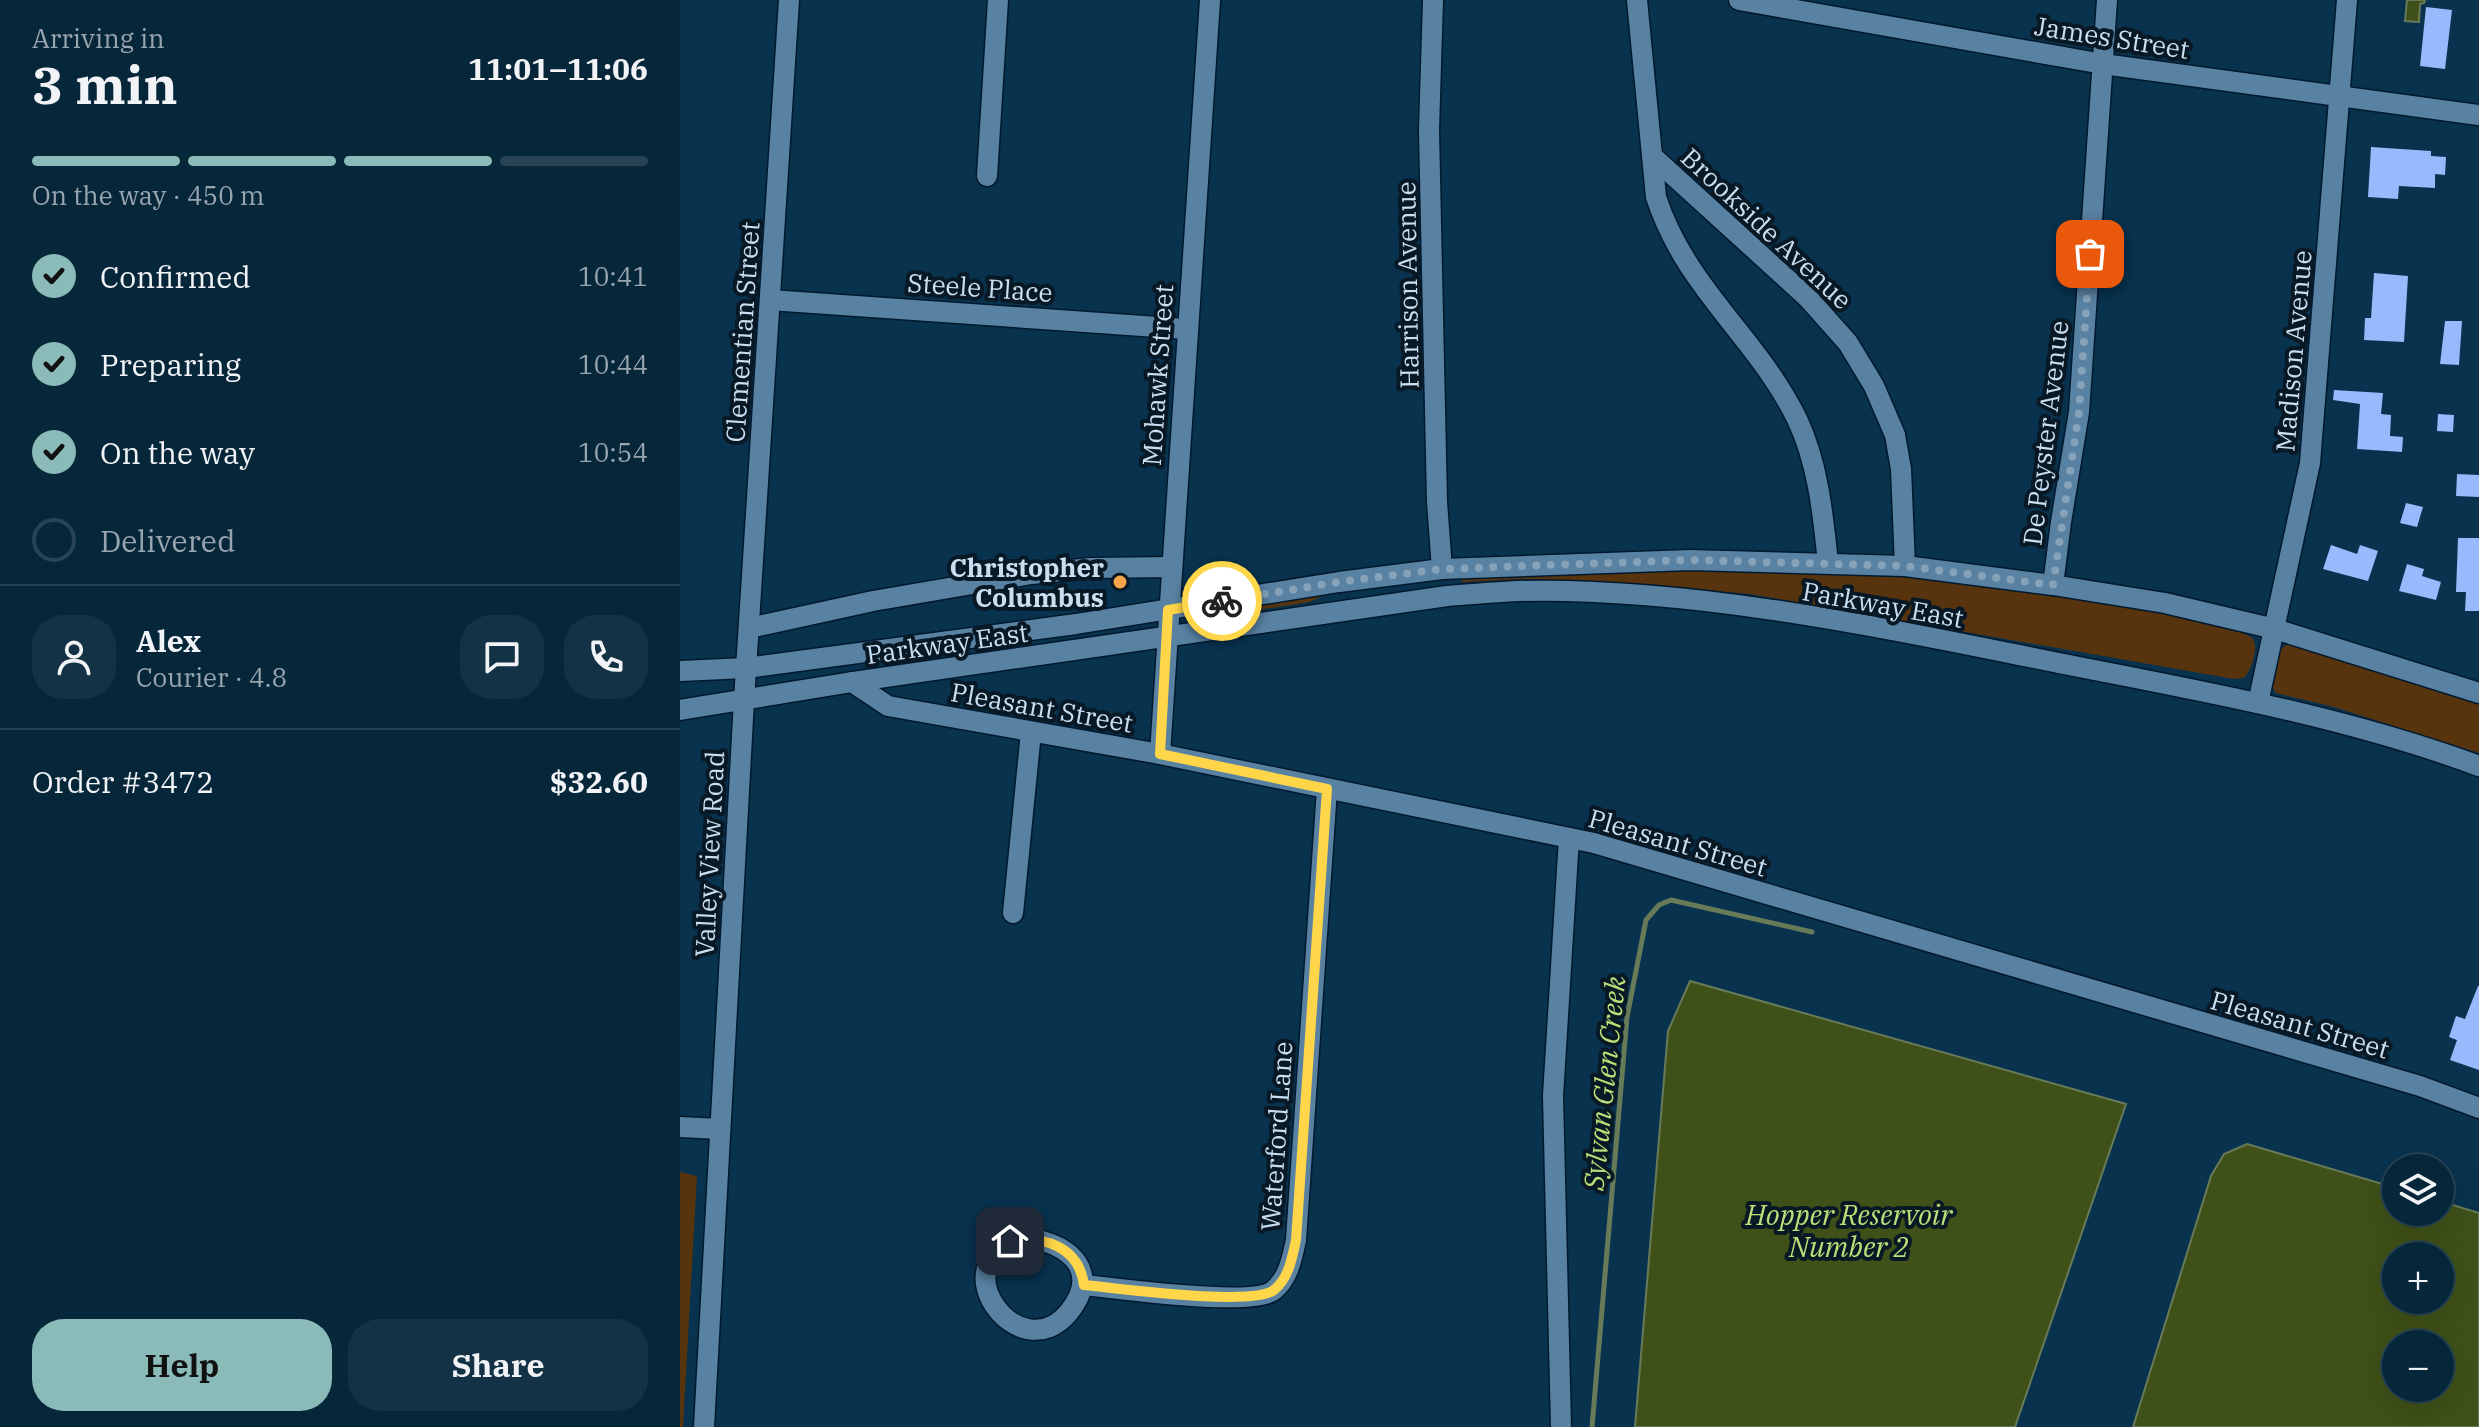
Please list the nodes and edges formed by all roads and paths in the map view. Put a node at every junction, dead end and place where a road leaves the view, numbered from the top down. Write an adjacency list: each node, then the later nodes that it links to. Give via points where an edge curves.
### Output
1 (789, 0): 14 (street, Clementian Street)
2 (998, 0): 13 (street)
3 (1210, 0): 15 (street, Mohawk Street)
4 (1433, 0): 19 (street, Harrison Avenue, via 1430,145)
5 (1637, 0): 12 (street, Brookside Avenue)
6 (1739, 0): 9 (street, James Street)
7 (2107, 0): 9 (street, De Peyster Avenue)
8 (2347, 0): 10 (street, Madison Avenue)
9 (2103, 64): 10 (street, James Street); 20 (street, De Peyster Avenue, via 2079,412)
10 (2340, 96): 11 (street, James Street); 23 (street, Madison Avenue, via 2310,463)
11 (2479, 115)
12 (1652, 156): 16 (street, Brookside Avenue, via 1656,197 1688,266 1772,377 1797,419 1814,466); 17 (street, Brookside Avenue, via 1808,298 1848,343 1895,435)
13 (987, 176)
14 (770, 300): 15 (street, Steele Place); 22 (street, Clementian Street)
15 (1186, 329): 18 (street, Mohawk Street)
16 (1828, 563): 17 (street, Parkway East); 19 (street, Parkway East, via 1690,560)
17 (1905, 566): 20 (street, Parkway East)
18 (1171, 567): 21 (street, Mohawk Street); 22 (street, via 1031,574)
19 (1442, 569): 21 (street, Parkway East)
20 (2053, 585): 23 (street, Parkway East, via 2165,603)
21 (1168, 610): 24 (street, Mohawk Street); 25 (street, Parkway East)
22 (749, 628): 25 (street, Clementian Street)
23 (2275, 629): 28 (street, Parkway East); 30 (street, Madison Avenue)
24 (1167, 637): 27 (street, Parkway East); 30 (street, Parkway East, via 1447,596 1589,593 1780,612); 33 (street, Mohawk Street)
25 (746, 668): 26 (street); 29 (street, Valley View Road)
26 (680, 671)
27 (852, 682): 29 (street, Parkway East); 32 (street, Pleasant Street, via 888,706)
28 (2479, 693)
29 (744, 700): 31 (street, Parkway East); 40 (street, Valley View Road)
30 (2258, 703): 34 (street, Parkway East, via 2358,726)
31 (680, 710)
32 (1031, 732): 33 (street, Pleasant Street); 37 (street)
33 (1160, 754): 35 (street, Pleasant Street)
34 (2479, 766)
35 (1327, 789): 36 (street, Pleasant Street); 41 (street, Waterford Lane, via 1296,1240 1287,1275 1273,1291 1246,1298)
36 (1569, 838): 38 (street, Pleasant Street, via 2420,1086); 43 (street, via 1553,1096)
37 (1013, 913)
38 (2479, 1108)
39 (680, 1127): 40 (street)
40 (720, 1129): 42 (street, Valley View Road)
41 (1084, 1285): 41 (street, via 1082,1271 1069,1253 1050,1241 1010,1241 996,1251 986,1269 991,1303 1006,1321 1026,1329 1044,1329 1064,1318)
42 (704, 1427)
43 (1561, 1427)

